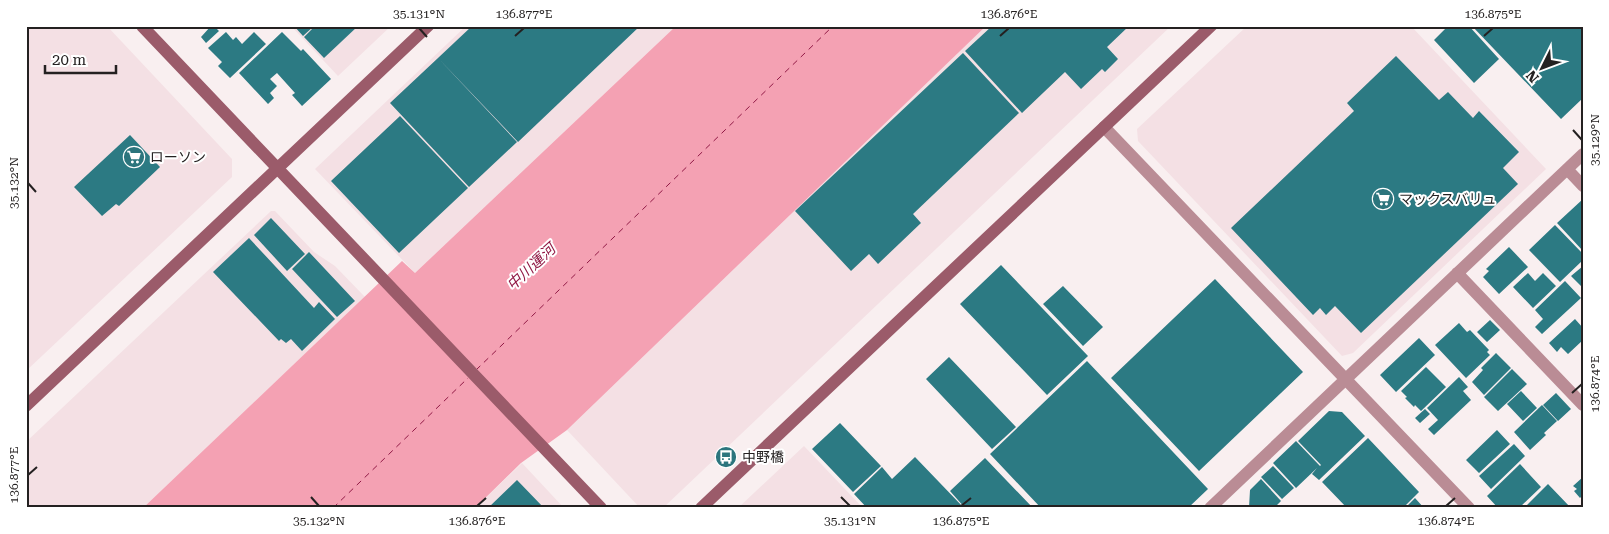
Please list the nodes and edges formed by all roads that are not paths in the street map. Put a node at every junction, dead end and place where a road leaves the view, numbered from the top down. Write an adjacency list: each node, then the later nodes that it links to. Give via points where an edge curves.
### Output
1 (142, 26): 6 (street)
2 (428, 26): 6 (street)
3 (1211, 26): 4 (street)
4 (1104, 127): 10 (street); 15 (street)
5 (1583, 154): 7 (street)
6 (278, 169): 12 (street); 14 (street)
7 (1567, 169): 8 (street); 9 (street)
8 (1583, 186)
9 (1457, 273): 10 (street); 11 (street)
10 (1346, 379): 13 (street); 16 (street)
11 (1583, 405)
12 (26, 406)
13 (1219, 505)
14 (601, 508)
15 (701, 508)
16 (1469, 508)

